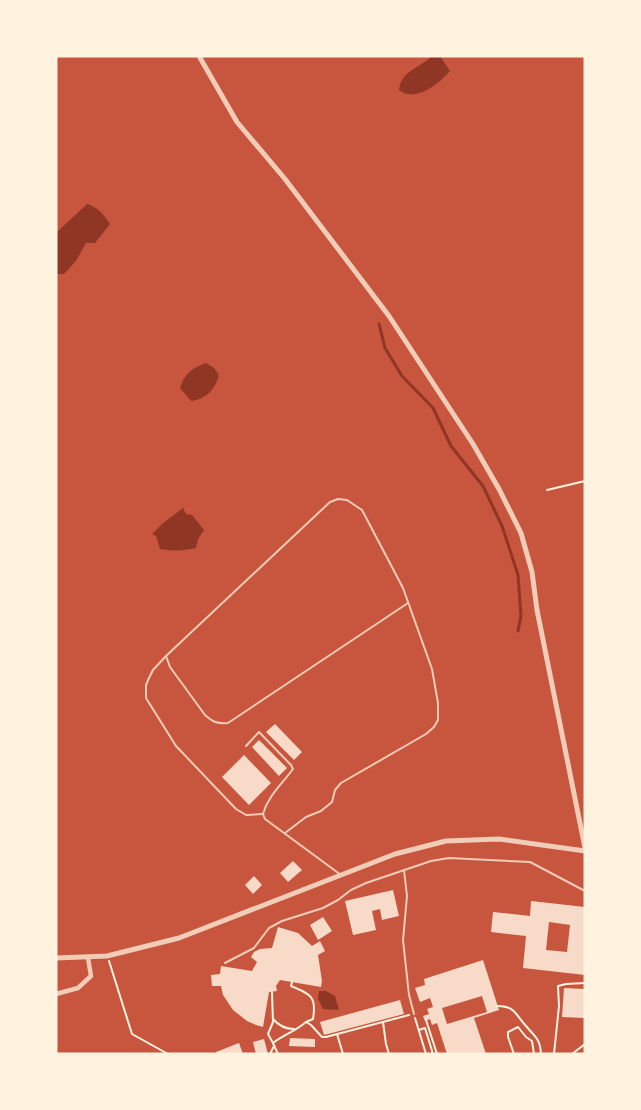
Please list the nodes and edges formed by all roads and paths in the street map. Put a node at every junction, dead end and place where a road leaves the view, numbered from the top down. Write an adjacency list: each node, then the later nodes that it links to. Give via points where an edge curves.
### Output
1 (199, 56): 9 (street, via 237,122 285,179 389,316 500,489 521,533 532,572)
2 (585, 481): 3 (path)
3 (548, 490)
4 (409, 602): 5 (lane, via 228,723 218,724 205,715 170,667); 5 (lane, via 362,510 348,500 338,499 330,502); 8 (lane, via 432,668 438,720 426,734 341,783 332,802)
5 (166, 656): 7 (lane, via 148,678 146,698 176,746 236,809 246,815)
6 (246, 746): 7 (lane, via 259,732 293,770 274,792)
7 (263, 814): 8 (lane)
8 (285, 833): 11 (lane)
9 (585, 849): 11 (street, via 499,839 446,841 395,854)
10 (404, 870): 12 (lane, via 449,858 530,862); 16 (lane, via 351,890 323,908 282,921 269,928 254,948); 22 (lane, via 407,896 403,940)
11 (341, 874): 13 (street, via 179,938)
12 (585, 891)
13 (107, 956): 15 (street); 33 (path, via 132,1034)
14 (56, 958): 15 (street)
15 (88, 958): 20 (street, via 91,976 78,988)
16 (225, 962)
17 (292, 982): 25 (path, via 291,986 314,1000 313,1019)
18 (585, 983): 44 (path, via 558,986)
19 (272, 992): 23 (path)
20 (56, 994)
21 (497, 1006): 43 (path, via 515,1010 538,1039)
22 (414, 1014): 26 (path); 28 (path)
23 (273, 1019): 27 (path, via 285,1029); 30 (path, via 268,1034)
24 (426, 1020): 40 (path)
25 (306, 1022): 27 (path); 29 (path, via 322,1037)
26 (383, 1022): 29 (path); 37 (path)
27 (294, 1029): 30 (path)
28 (419, 1030): 38 (path); 39 (path, via 425,1028)
29 (337, 1034): 36 (path)
30 (273, 1043): 32 (path)
31 (585, 1044): 45 (path)
32 (274, 1046): 34 (path); 35 (path)
33 (168, 1054)
34 (270, 1054)
35 (278, 1054)
36 (344, 1054)
37 (389, 1054)
38 (426, 1054)
39 (433, 1054)
40 (437, 1054)
41 (514, 1054): 42 (path, via 508,1032 518,1027 532,1041)
42 (534, 1054)
43 (540, 1054)
44 (554, 1054)
45 (572, 1054)

